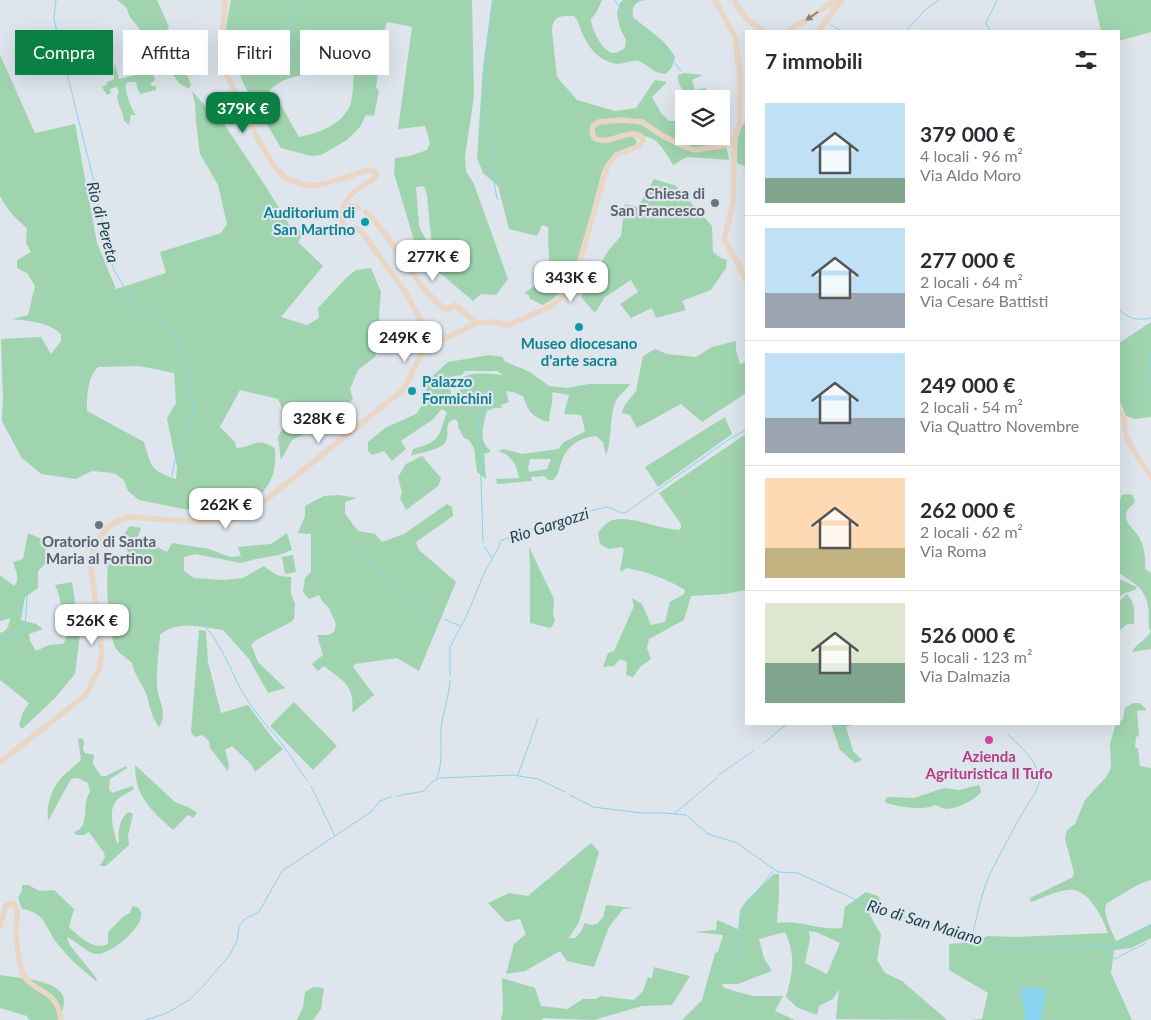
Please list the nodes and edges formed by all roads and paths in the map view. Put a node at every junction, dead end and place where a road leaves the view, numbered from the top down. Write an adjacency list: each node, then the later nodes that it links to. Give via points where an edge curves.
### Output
1 (226, 0): 12 (main road, via 223,67 264,151 286,179 310,186 374,170 375,178 357,188)
2 (715, 0): 10 (main road, via 735,37 740,75)
3 (734, 0): 6 (main road, via 746,19)
4 (836, 0): 7 (main road, one-way to 7)
5 (842, 0): 8 (main road)
6 (763, 30)
7 (789, 30)
8 (819, 30)
9 (745, 119): 10 (main road)
10 (740, 122): 11 (main road)
11 (733, 141): 15 (main road, via 733,204 724,240); 16 (main road, via 694,150 642,122 608,120 593,126 592,135 598,141 632,133 643,139 636,148 616,155 607,167 583,253 567,293 551,306 509,325)
12 (345, 203): 13 (main road); 17 (main road, via 341,217 343,225 347,229 361,231 406,293)
13 (359, 208)
14 (366, 212): 16 (main road, via 433,300 446,310 455,305)
15 (745, 279)
16 (476, 323): 17 (main road)
17 (433, 344): 20 (main road, via 422,352 404,390 246,516 215,520 124,518 99,536 91,566 102,640 99,669 78,701)
18 (1120, 412): 19 (main road, via 1124,416 1129,441)
19 (1151, 477)
20 (0, 762)
21 (0, 926): 22 (main road, via 5,909 13,903 22,973 25,980 51,996 58,1005)
22 (61, 1020)

